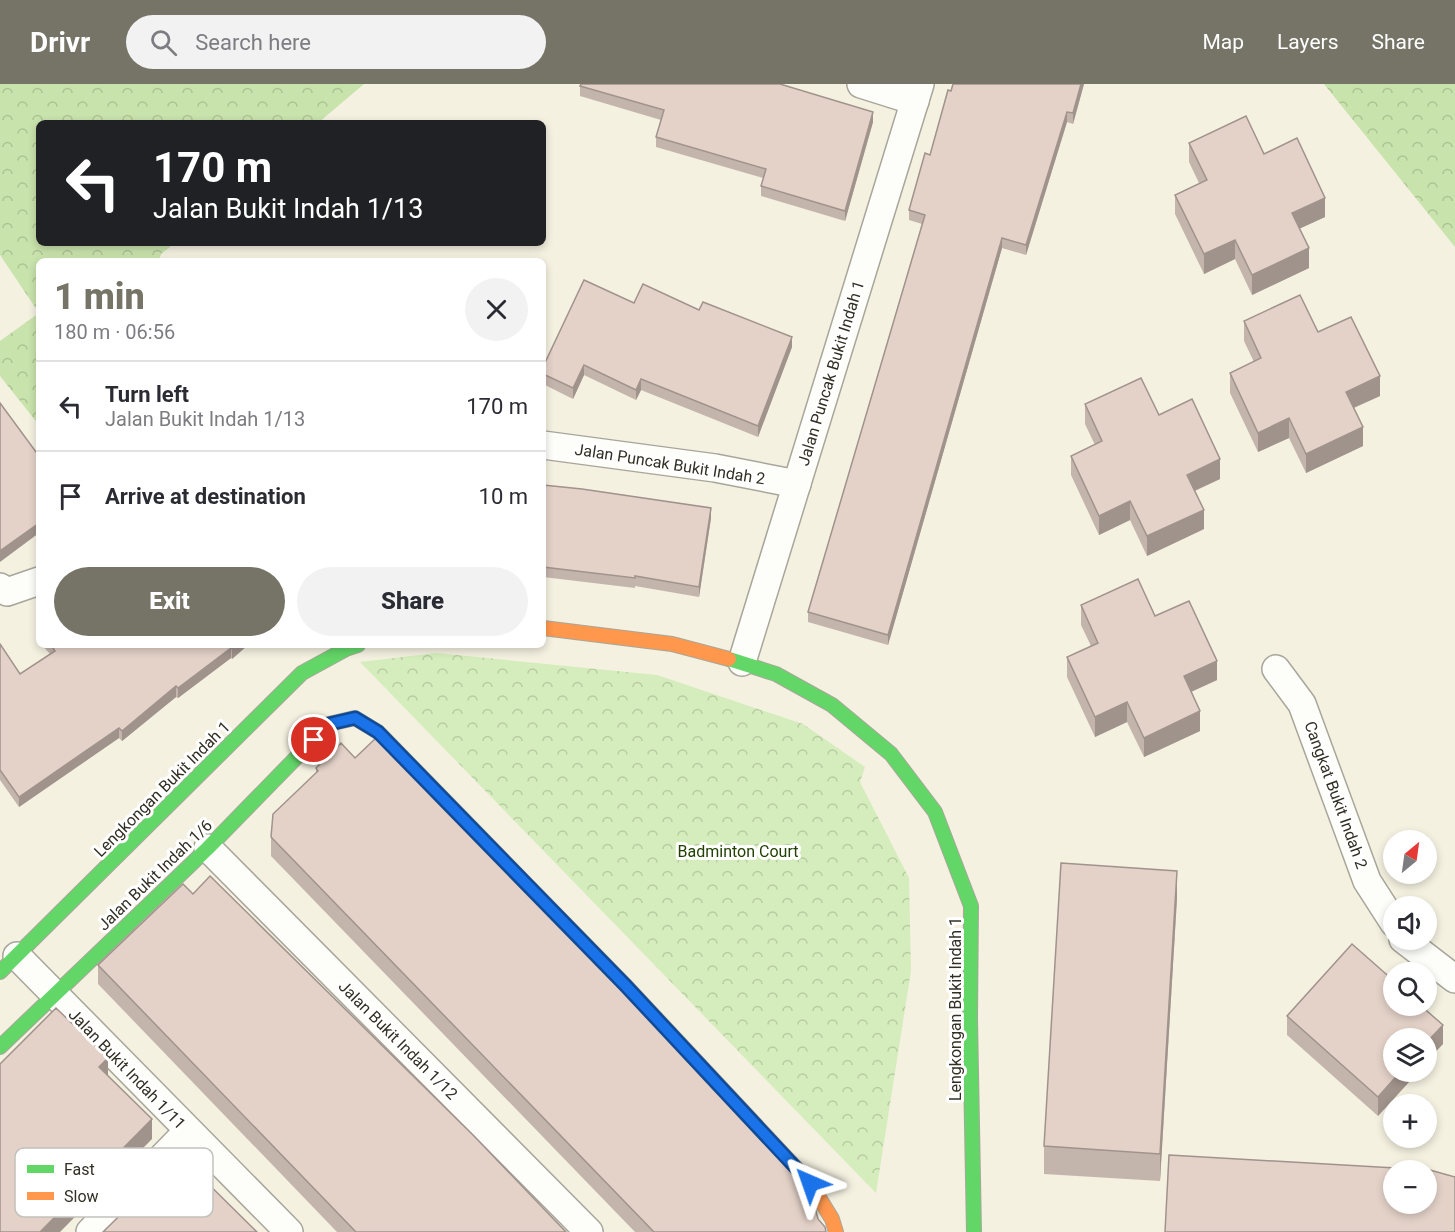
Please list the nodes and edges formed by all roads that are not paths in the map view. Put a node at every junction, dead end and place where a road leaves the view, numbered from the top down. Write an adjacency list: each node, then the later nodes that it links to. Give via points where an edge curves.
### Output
1 (861, 84): 2 (street)
2 (918, 93): 4 (street, Jalan Puncak Bukit Indah 1)
3 (546, 445): 4 (street, Jalan Puncak Bukit Indah 2, via 715,468)
4 (797, 484): 9 (street, Jalan Puncak Bukit Indah 1)
5 (36, 583): 6 (street)
6 (4, 589)
7 (546, 628): 9 (street, Lengkongan Bukit Indah 1, via 672,644)
8 (349, 648): 14 (street, Lengkongan Bukit Indah 1, via 302,673)
9 (742, 662): 27 (street, Lengkongan Bukit Indah 1, via 832,705 891,754 935,812 971,906)
10 (1276, 669): 12 (street, Cangkat Bukit Indah 2, via 1302,704 1367,880)
11 (208, 848): 16 (street, Jalan Bukit Indah 1/6); 25 (street, Jalan Bukit Indah 1/12); 26 (street, Jalan Bukit Indah 1/6, via 329,724 355,718 378,732 625,985 802,1174 832,1219)
12 (1383, 905)
13 (1417, 950): 15 (street)
14 (8, 964): 16 (street, Jalan Bukit Indah 1/11)
15 (1455, 979)
16 (56, 994): 17 (street, Jalan Bukit Indah 1/6); 18 (street, Jalan Bukit Indah 1/11)
17 (0, 1047)
18 (188, 1131): 19 (street); 20 (street, Jalan Bukit Indah 1/11)
19 (172, 1148)
20 (205, 1148)
21 (213, 1156): 24 (street, Jalan Bukit Indah 1/11)
22 (105, 1217): 23 (street)
23 (90, 1232)
24 (289, 1232)
25 (589, 1232)
26 (836, 1232)
27 (974, 1232)

